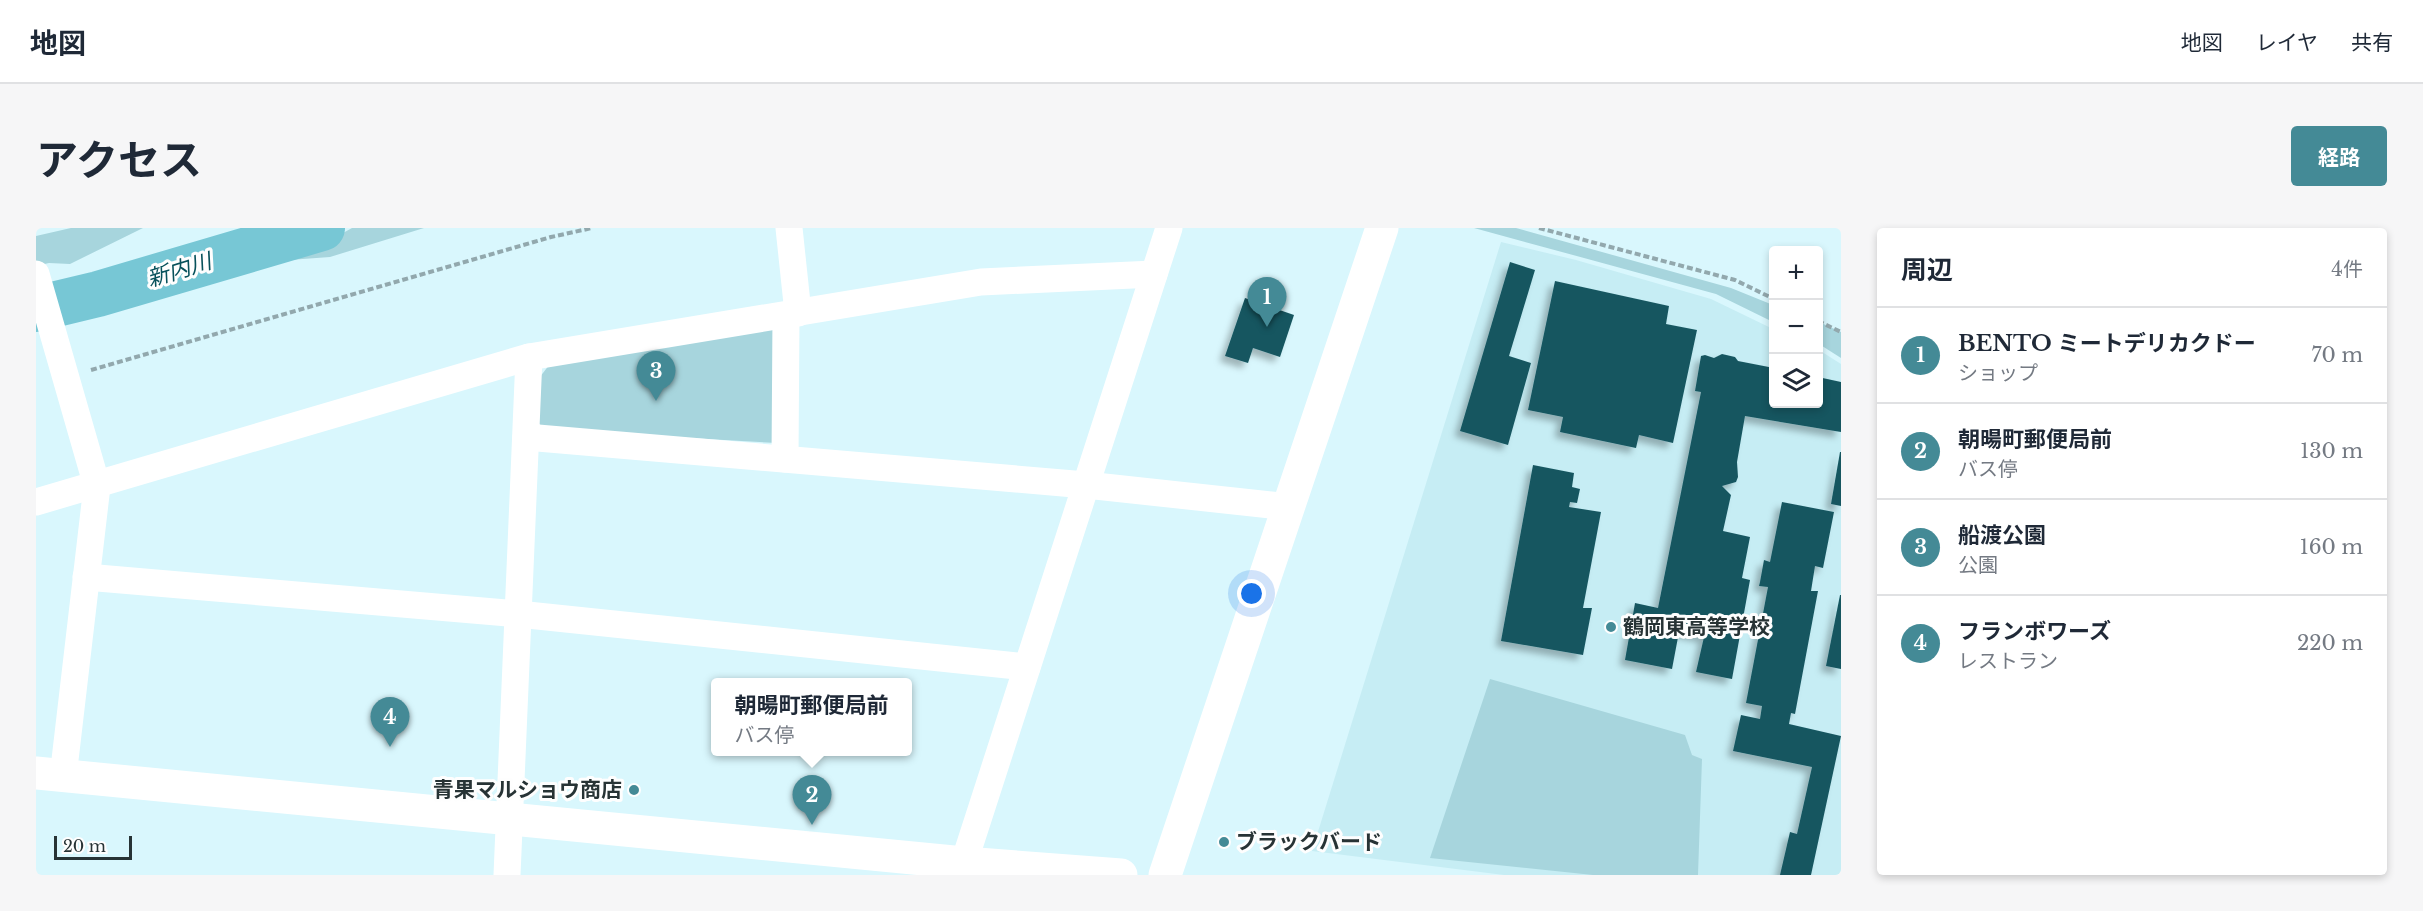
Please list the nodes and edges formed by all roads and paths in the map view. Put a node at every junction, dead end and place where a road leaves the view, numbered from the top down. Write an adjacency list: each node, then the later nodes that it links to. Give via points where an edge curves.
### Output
1 (592, 228): 13 (path)
2 (789, 228): 9 (street)
3 (1169, 228): 7 (street)
4 (1382, 228): 19 (street)
5 (1539, 228): 8 (path, via 1735,280)
6 (36, 274): 13 (street)
7 (1154, 274): 9 (street, via 981,282); 16 (street)
8 (1769, 297)
9 (792, 314): 12 (street); 15 (street)
10 (1823, 323): 11 (path)
11 (1841, 332)
12 (529, 357): 14 (street); 17 (street)
13 (64, 372): 17 (street)
14 (526, 437): 15 (street); 21 (street)
15 (785, 459): 16 (street)
16 (1086, 485): 19 (street); 22 (street)
17 (97, 486): 18 (street); 20 (street)
18 (36, 502)
19 (1289, 507): 28 (street)
20 (86, 577): 21 (street); 23 (street)
21 (518, 614): 22 (street); 24 (street)
22 (1027, 667): 25 (street)
23 (50, 775): 24 (street)
24 (509, 819): 25 (street); 26 (street)
25 (962, 869): 27 (street)
26 (507, 875)
27 (1121, 875)
28 (1165, 875)

